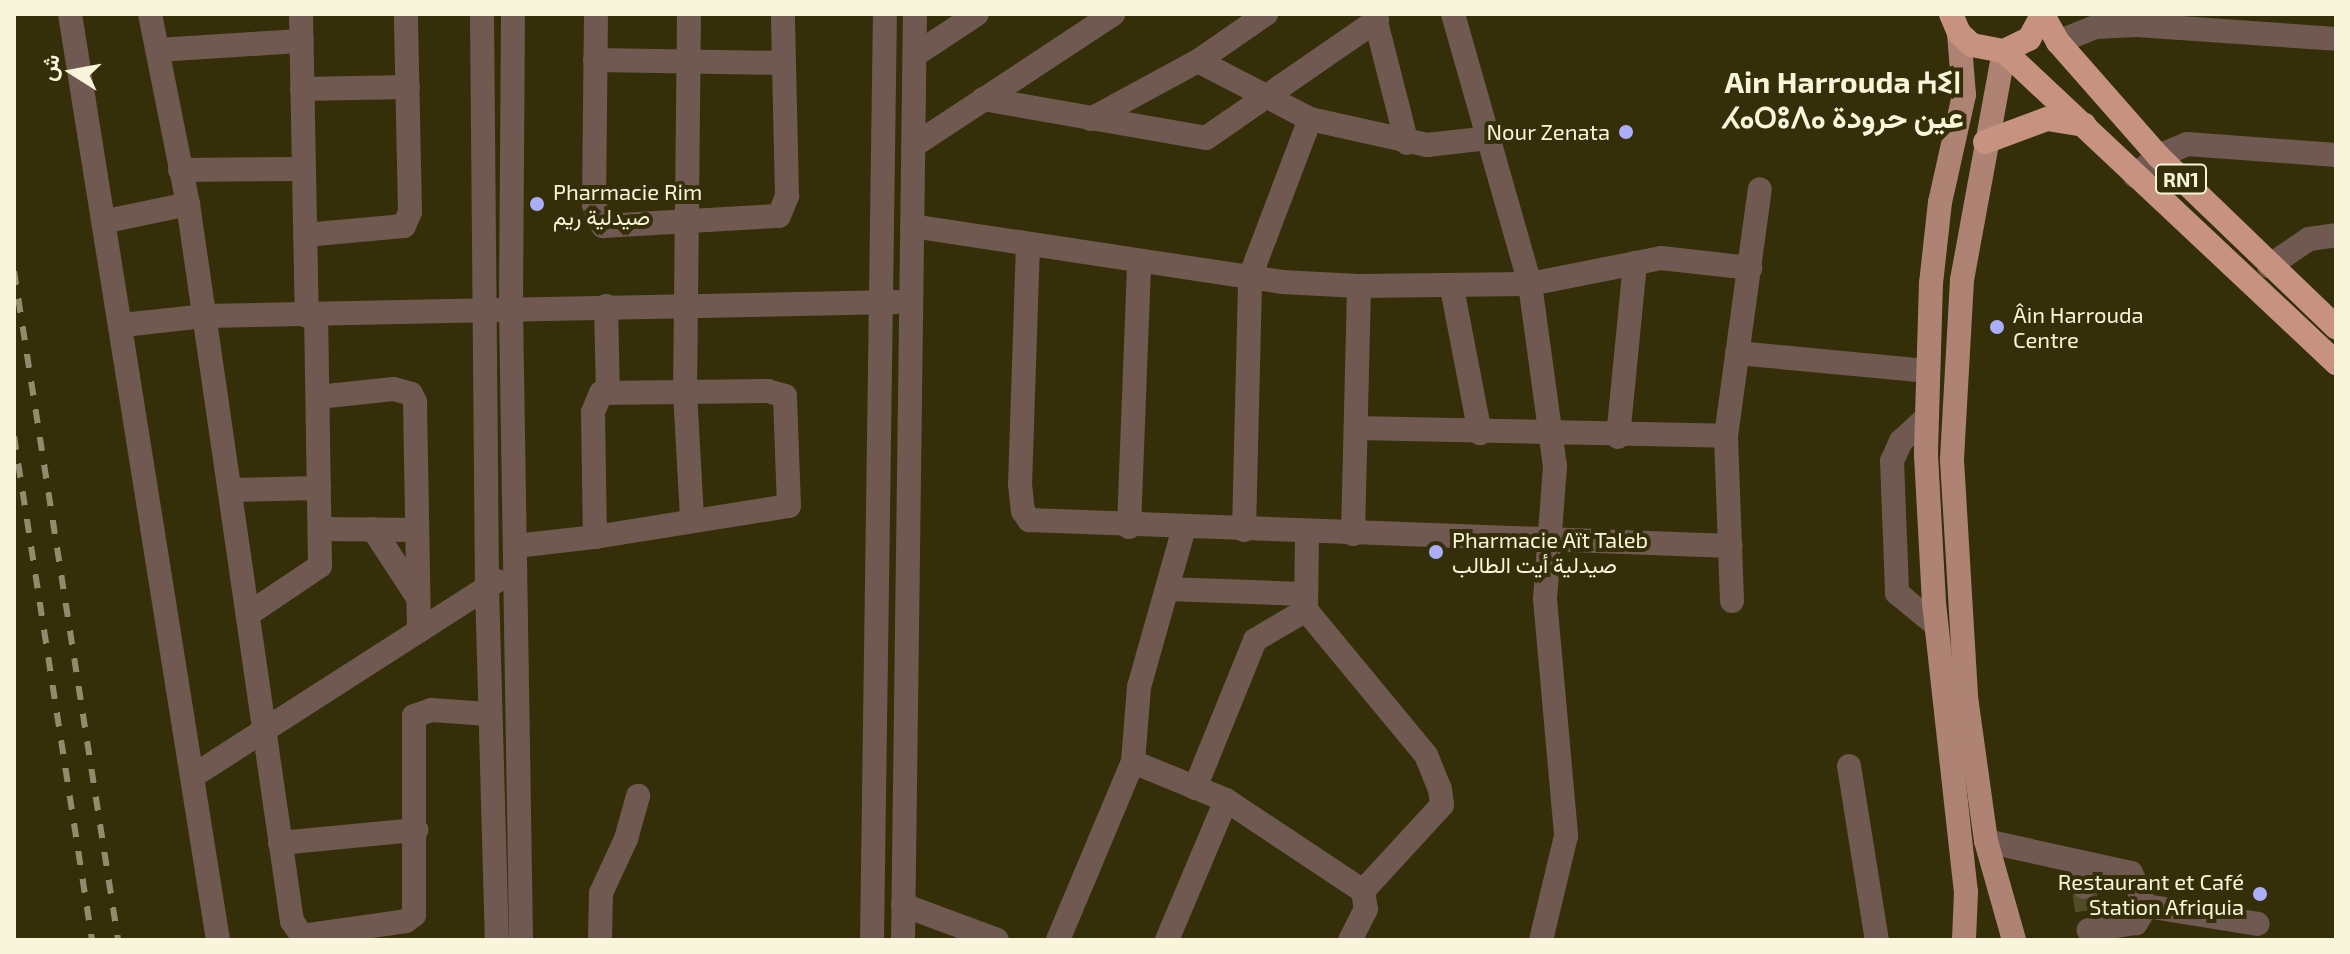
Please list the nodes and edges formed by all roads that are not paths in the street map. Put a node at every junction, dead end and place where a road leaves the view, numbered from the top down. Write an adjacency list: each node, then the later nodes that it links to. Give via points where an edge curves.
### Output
1 (70, 14): 49 (street)
2 (150, 14): 23 (street)
3 (301, 14): 21 (street)
4 (406, 14): 30 (street)
5 (482, 14): 67 (street)
6 (513, 14): 66 (street)
7 (596, 14): 26 (street)
8 (689, 14): 27 (street)
9 (783, 14): 29 (street)
10 (885, 14): 62 (street)
11 (915, 14): 25 (street)
12 (977, 14): 25 (street)
13 (1113, 14): 33 (street)
14 (1266, 14): 28 (street)
15 (1453, 14): 37 (street)
16 (2043, 14): 22 (highway, RN1); 24 (highway, RN1, via 2029,39)
17 (1375, 17): 32 (street); 39 (street)
18 (2232, 22): 20 (street); 22 (street, via 2095,27)
19 (1955, 24): 24 (highway, RN1, via 1972,45); 74 (main road, via 1964,95 1940,202)
20 (2336, 39)
21 (302, 41): 23 (street); 31 (street)
22 (2058, 42): 42 (highway, RN1)
23 (157, 50): 44 (street)
24 (2004, 51): 36 (highway, RN1); 38 (main road)
25 (915, 55): 40 (street)
26 (595, 60): 27 (street); 48 (street, via 594,205 603,226)
27 (690, 61): 29 (street); 48 (street)
28 (1198, 61): 32 (street); 34 (street)
29 (784, 63): 48 (street, via 787,196 779,216)
30 (408, 87): 31 (street); 51 (street, via 410,212 404,226)
31 (302, 89): 43 (street)
32 (1266, 96): 34 (street, via 1206,138); 35 (street)
33 (983, 99): 34 (street); 40 (street)
34 (1091, 119)
35 (1310, 119): 39 (street); 58 (street)
36 (2085, 125): 38 (highway, via 2047,119); 45 (highway, RN1)
37 (1488, 138): 39 (street); 59 (street)
38 (1985, 142): 116 (main road, via 1962,280 1952,460 1966,697)
39 (1407, 143)
40 (913, 146): 50 (street)
41 (2336, 155): 42 (street, via 2187,144)
42 (2158, 156): 45 (street); 56 (highway, RN1)
43 (304, 169): 44 (street); 51 (street)
44 (180, 170): 47 (street)
45 (2135, 176): 73 (highway, RN1)
46 (1760, 189): 57 (street)
47 (188, 204): 49 (street); 68 (street)
48 (689, 220): 64 (street)
49 (107, 221): 70 (street)
50 (912, 226): 53 (street); 63 (street)
51 (305, 235): 69 (street)
52 (2336, 235): 56 (street, via 2309,239)
53 (1028, 244): 54 (street); 87 (street, via 1023,511 1029,520)
54 (1139, 262): 58 (street); 87 (street)
55 (1635, 263): 57 (street, via 1661,258); 59 (street); 83 (street)
56 (2269, 266): 71 (highway, RN1)
57 (1750, 268): 72 (street)
58 (1250, 277): 60 (street); 92 (street)
59 (1530, 284): 61 (street); 81 (street)
60 (1359, 286): 61 (street); 79 (street)
61 (1452, 288): 80 (street)
62 (882, 301): 63 (street); 64 (street); 129 (street)
63 (911, 303): 121 (street)
64 (688, 305): 65 (street); 76 (street)
65 (606, 306): 66 (street); 75 (street)
66 (511, 308): 67 (street); 98 (street)
67 (483, 309): 69 (street); 99 (street)
68 (204, 316): 69 (street); 70 (street); 85 (street)
69 (312, 316): 77 (street)
70 (123, 325): 111 (street)
71 (2336, 327)
72 (1737, 353): 74 (street); 82 (street)
73 (2336, 363)
74 (1926, 371): 78 (main road)
75 (608, 392): 76 (street); 95 (street, via 596,398 593,412)
76 (685, 392): 86 (street); 86 (street, via 768,391 789,403 789,506)
77 (318, 397): 84 (street); 91 (street, via 394,389 411,394)
78 (1926, 418): 105 (main road, via 1927,526); 105 (street, via 1901,441 1892,461 1897,593)
79 (1356, 428): 80 (street); 94 (street)
80 (1480, 433): 81 (street)
81 (1551, 436): 83 (street); 96 (street, via 1555,466)
82 (1726, 436): 83 (street); 97 (street)
83 (1618, 437)
84 (319, 488): 85 (street); 89 (street)
85 (231, 490): 104 (street)
86 (692, 519): 95 (street)
87 (1129, 527): 88 (street)
88 (1184, 528): 92 (street); 100 (street)
89 (320, 529): 90 (street); 104 (street, via 320,566)
90 (373, 529): 91 (street); 101 (street)
91 (417, 530): 101 (street)
92 (1244, 530): 93 (street)
93 (1307, 533): 94 (street); 103 (street)
94 (1353, 534): 96 (street)
95 (595, 537): 98 (street)
96 (1550, 544): 97 (street); 135 (street, via 1545,599 1566,836)
97 (1731, 546): 102 (street)
98 (517, 557): 99 (street); 127 (street)
99 (487, 587): 106 (street); 107 (street)
100 (1167, 589): 103 (street); 109 (street, via 1139,687)
101 (418, 598): 106 (street)
102 (1732, 601)
103 (1305, 602): 112 (street, via 1255,640); 120 (street, via 1426,755 1440,789 1442,805)
104 (250, 613): 108 (street)
105 (1936, 625): 137 (main road, via 1965,879)
106 (419, 631): 108 (street)
107 (489, 714): 115 (street, via 431,710 414,716); 126 (street)
108 (267, 730): 111 (street); 117 (street)
109 (1133, 762): 112 (street); 132 (street)
110 (1849, 766): 136 (street)
111 (193, 776): 125 (street)
112 (1195, 788): 114 (street)
113 (638, 796): 128 (street, via 626,839 601,893)
114 (1226, 800): 120 (street); 133 (street)
115 (416, 830): 117 (street); 117 (street, via 414,915 406,921 302,936 292,921)
116 (1986, 841): 118 (street); 138 (main road)
117 (280, 843)
118 (2081, 862): 119 (street); 122 (street, via 2131,873)
119 (2084, 887)
120 (1363, 891): 134 (street, via 1366,909)
121 (903, 905): 130 (street); 131 (street)
122 (2146, 906): 123 (street); 124 (street, via 2136,923)
123 (2258, 924)
124 (2089, 930)
125 (218, 940)
126 (497, 940)
127 (521, 940)
128 (600, 940)
129 (872, 940)
130 (903, 940)
131 (997, 940)
132 (1058, 940)
133 (1167, 940)
134 (1350, 940)
135 (1541, 940)
136 (1877, 940)
137 (1964, 940)
138 (2014, 940)

